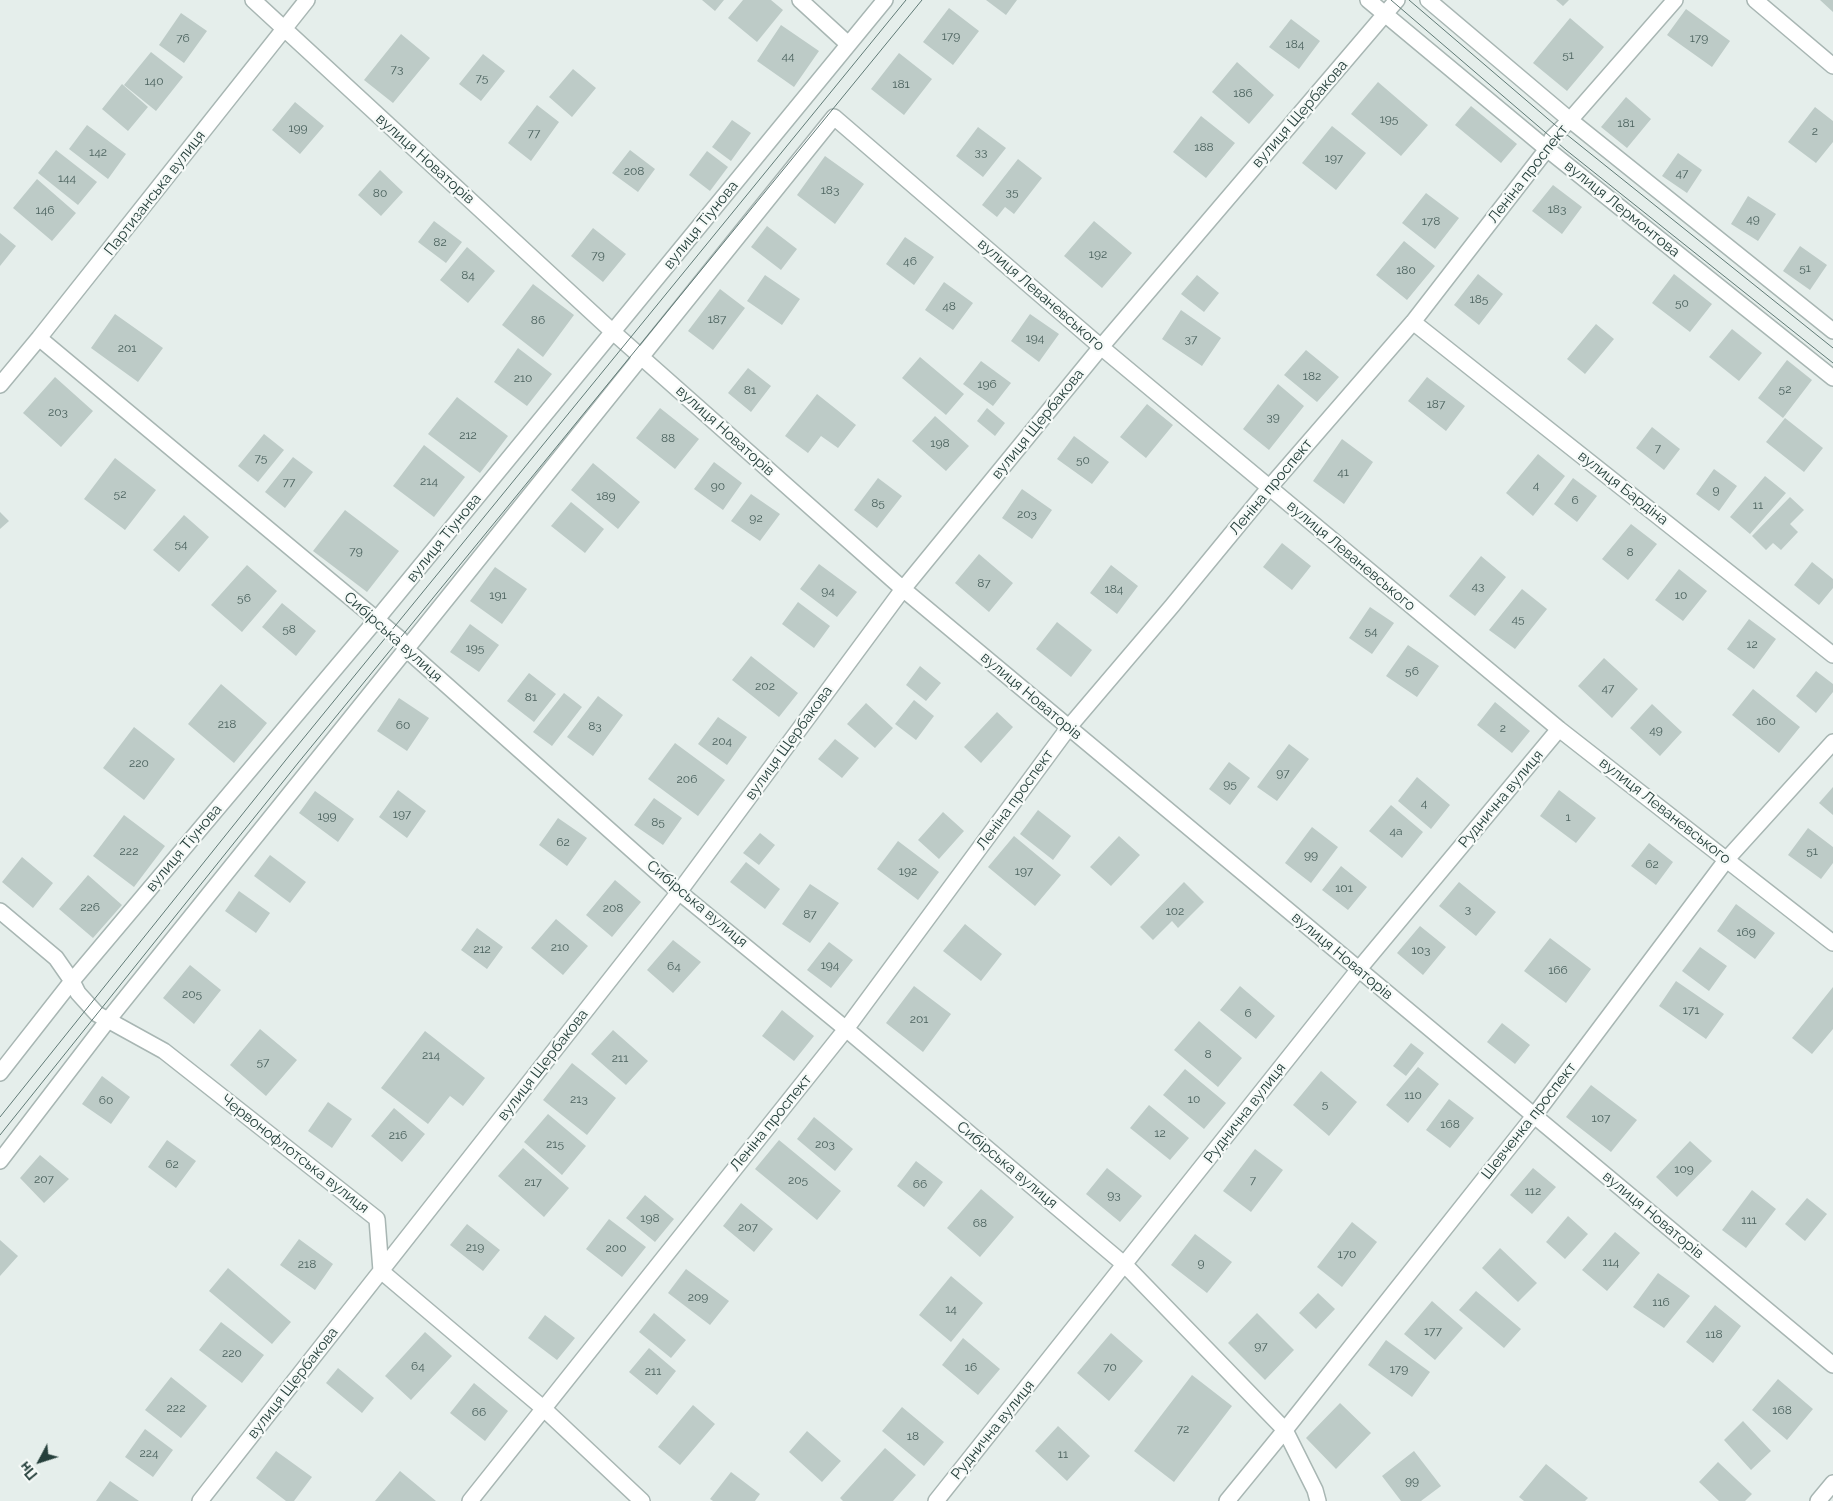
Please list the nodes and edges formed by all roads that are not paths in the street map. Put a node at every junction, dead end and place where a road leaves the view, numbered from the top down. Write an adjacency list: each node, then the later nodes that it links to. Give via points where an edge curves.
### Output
1 (253, 0): 11 (street, вулиця Новаторів)
2 (307, 0): 11 (street, Партизанська вулиця)
3 (800, 0): 12 (street)
4 (885, 0): 12 (street, вулиця Тіунова)
5 (1368, 0): 10 (street, вулиця Лермонтова)
6 (1397, 0): 10 (street, вулиця Щербакова)
7 (1428, 0): 14 (street)
8 (1675, 0): 14 (street, Леніна проспект)
9 (1755, 0): 13 (street)
10 (1385, 15): 15 (street, вулиця Лермонтова); 20 (street, вулиця Щербакова)
11 (284, 30): 18 (street, вулиця Новаторів); 19 (street, Партизанська вулиця)
12 (848, 44): 18 (street, вулиця Тіунова)
13 (1833, 66)
14 (1570, 120): 15 (street, Леніна проспект, via 1552,138); 17 (street)
15 (1547, 149): 16 (street, Леніна проспект); 22 (street, вулиця Лермонтова)
16 (1413, 322): 24 (street, Леніна проспект); 28 (street, вулиця Бардіна)
17 (1833, 330)
18 (613, 332): 21 (street, вулиця Новаторів); 26 (street, вулиця Тіунова)
19 (39, 338): 23 (street, Партизанська вулиця); 26 (street, Сибірська вулиця)
20 (1101, 347): 21 (street, вулиця Леваневського, via 834,117); 24 (street, вулиця Леваневського); 25 (street, вулиця Щербакова)
21 (641, 357): 25 (street, вулиця Новаторів); 27 (street)
22 (1833, 378)
23 (0, 385)
24 (1268, 488): 29 (street, Леніна проспект); 30 (street, вулиця Леваневського)
25 (903, 589): 29 (street, вулиця Новаторів); 33 (street, вулиця Щербакова)
26 (377, 619): 27 (street, Сибірська вулиця, via 400,639); 37 (street, вулиця Тіунова)
27 (406, 649): 33 (street, Сибірська вулиця); 38 (street)
28 (1833, 655)
29 (1069, 727): 36 (street, вулиця Новаторів); 39 (street, Леніна проспект)
30 (1559, 729): 32 (street, вулиця Леваневського); 36 (street, Руднична вулиця)
31 (1833, 742): 32 (street, Шевченка проспект)
32 (1727, 859): 35 (street, вулиця Леваневського); 41 (street, Шевченка проспект)
33 (680, 892): 39 (street, Сибірська вулиця); 44 (street, вулиця Щербакова)
34 (0, 911): 37 (street, Червонофлотська вулиця, via 56,958)
35 (1833, 943)
36 (1359, 969): 41 (street, вулиця Новаторів); 43 (street, Руднична вулиця)
37 (72, 981): 38 (street, Червонофлотська вулиця, via 89,1006); 40 (street, вулиця Тіунова)
38 (108, 1020): 42 (street); 44 (street, Червонофлотська вулиця, via 164,1051 377,1219)
39 (846, 1029): 43 (street, Сибірська вулиця); 46 (street, Леніна проспект)
40 (0, 1073)
41 (1534, 1116): 45 (street, вулиця Новаторів); 47 (street, Шевченка проспект)
42 (0, 1162)
43 (1125, 1265): 47 (street, Сибірська вулиця); 52 (street, Руднична вулиця)
44 (381, 1271): 46 (street); 49 (street, вулиця Щербакова)
45 (1833, 1365)
46 (543, 1408): 50 (street, Леніна проспект); 51 (street)
47 (1285, 1430): 53 (street, Шевченка проспект); 54 (street, Сибірська вулиця)
48 (1833, 1483): 55 (street)
49 (200, 1501)
50 (470, 1501)
51 (642, 1501)
52 (936, 1501)
53 (1226, 1501)
54 (1318, 1501)
55 (1818, 1501)

